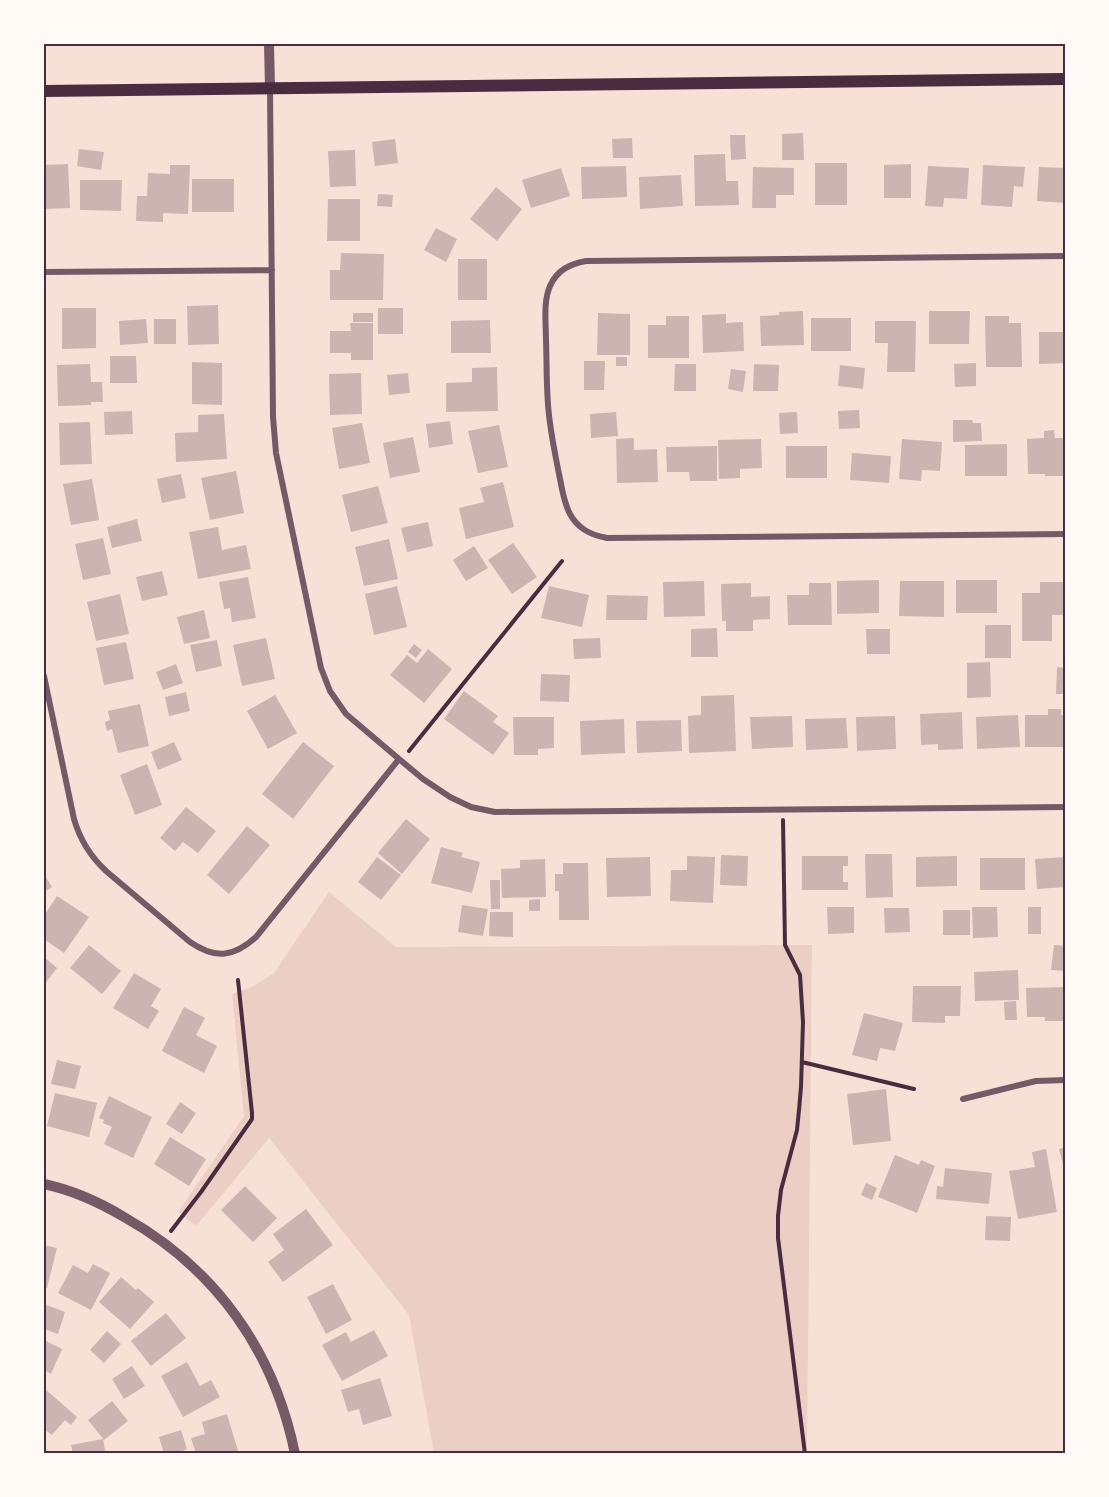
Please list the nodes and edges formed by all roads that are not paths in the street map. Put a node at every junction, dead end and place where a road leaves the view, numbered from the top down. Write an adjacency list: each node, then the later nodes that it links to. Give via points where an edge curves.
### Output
1 (269, 44): 3 (street)
2 (1065, 79): 3 (main road)
3 (270, 88): 4 (main road); 6 (street)
4 (44, 91)
5 (1065, 256): 8 (street, via 586,261 563,269 556,276 546,310 551,432 565,501 570,514 586,532 607,538)
6 (272, 270): 7 (street); 10 (street, via 276,453 318,656 336,702)
7 (44, 272)
8 (1065, 534)
9 (44, 676): 10 (street, via 81,841 106,871 190,942 214,954 229,954 256,937)
10 (400, 760): 11 (street, via 450,797 495,812)
11 (1065, 807)
12 (1065, 1080): 13 (street, via 1036,1081)
13 (963, 1099)
14 (44, 1184): 15 (street, via 71,1191 131,1221 164,1242 213,1286 244,1326 266,1365)
15 (295, 1454)

